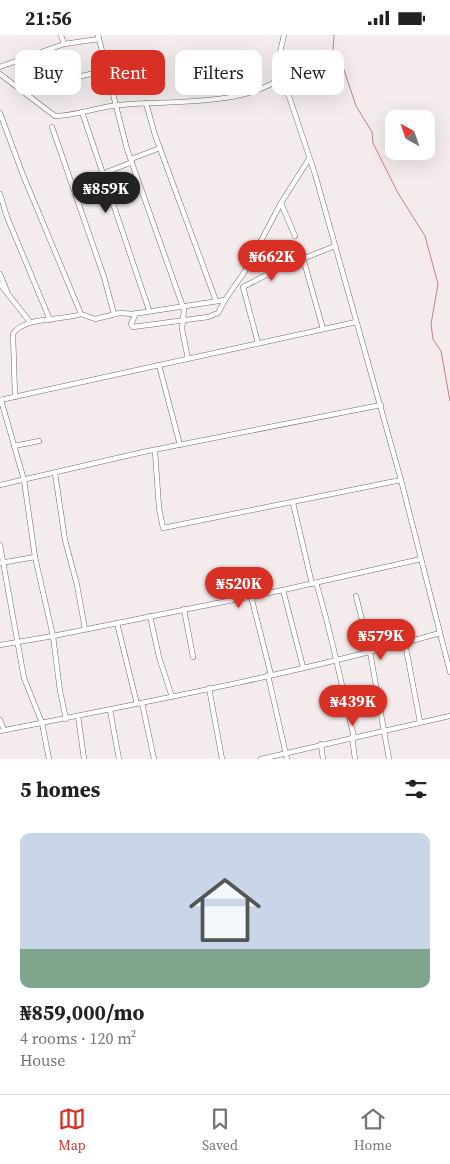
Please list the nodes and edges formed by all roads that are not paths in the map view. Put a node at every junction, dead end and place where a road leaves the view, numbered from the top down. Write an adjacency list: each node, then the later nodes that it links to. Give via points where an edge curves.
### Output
1 (61, 35): 4 (street)
2 (284, 35): 6 (street)
3 (98, 37): 4 (street); 5 (street)
4 (64, 44): 7 (street)
5 (102, 50)
6 (281, 50)
7 (0, 67)
8 (0, 74): 10 (street)
9 (272, 83): 14 (street, via 248,93)
10 (15, 86)
11 (27, 95): 16 (street, via 54,116)
12 (114, 95): 15 (street)
13 (288, 95): 20 (street)
14 (146, 103): 15 (street); 19 (street)
15 (116, 105): 16 (street); 21 (street)
16 (82, 112): 22 (street)
17 (0, 113): 36 (street)
18 (52, 127): 37 (street)
19 (160, 148): 21 (street); 32 (street)
20 (309, 159): 24 (street); 26 (street)
21 (132, 160): 22 (street); 33 (street)
22 (102, 174): 34 (street)
23 (0, 194): 39 (street)
24 (281, 203): 25 (street); 31 (street, via 245,271)
25 (296, 236)
26 (335, 246): 27 (street); 41 (street)
27 (303, 258): 42 (street); 43 (street, via 243,287)
28 (0, 274): 30 (street)
29 (0, 284): 30 (street)
30 (7, 292): 38 (street)
31 (224, 300): 32 (street); 40 (street, via 221,310 214,316)
32 (216, 301): 33 (street)
33 (182, 305): 34 (street); 40 (street)
34 (149, 310): 35 (street)
35 (136, 313): 37 (street); 40 (street, via 131,324 135,327)
36 (81, 314): 37 (street, via 94,319); 39 (street)
37 (114, 314)
38 (30, 321): 39 (street); 46 (street, via 14,334)
39 (50, 321)
40 (184, 321): 44 (street, via 182,329)
41 (356, 322): 42 (street); 48 (street)
42 (323, 329): 43 (street)
43 (258, 343): 44 (street)
44 (188, 359): 45 (street)
45 (159, 365): 46 (street); 50 (street)
46 (15, 397): 47 (street)
47 (0, 400): 51 (street)
48 (381, 405): 50 (street); 55 (street)
49 (39, 441): 51 (street)
50 (180, 445): 52 (street)
51 (14, 446): 54 (street)
52 (155, 451): 53 (street); 57 (street, via 163,528)
53 (55, 473): 54 (street); 69 (street, via 65,540)
54 (24, 480): 56 (street); 59 (street)
55 (401, 480): 57 (street); 60 (street)
56 (0, 485)
57 (293, 503): 62 (street)
58 (0, 545): 61 (street)
59 (35, 557): 61 (street); 71 (street)
60 (421, 559): 62 (street); 70 (street)
61 (2, 563): 72 (street)
62 (314, 583): 63 (street); 77 (street, via 333,638)
63 (283, 590): 65 (street); 78 (street)
64 (356, 596): 75 (street)
65 (251, 597): 66 (street); 80 (street)
66 (184, 609): 67 (street); 76 (street)
67 (150, 616): 68 (street); 82 (street, via 158,657)
68 (117, 623): 69 (street); 83 (street)
69 (85, 629): 71 (street)
70 (440, 633): 73 (street); 79 (street)
71 (53, 636): 72 (street); 87 (street)
72 (18, 642): 74 (street); 90 (street, via 27,687)
73 (405, 643): 75 (street); 89 (street)
74 (0, 645)
75 (370, 652): 77 (street); 92 (street)
76 (193, 657)
77 (336, 659): 78 (street); 93 (street)
78 (303, 667): 80 (street)
79 (450, 672)
80 (270, 675): 81 (street); 95 (street)
81 (209, 689): 82 (street); 100 (street)
82 (172, 697): 83 (street)
83 (139, 704): 84 (street); 99 (street)
84 (110, 711): 86 (street); 98 (street)
85 (450, 716): 89 (street)
86 (78, 717): 87 (street); 97 (street)
87 (66, 719): 90 (street)
88 (0, 720): 91 (street)
89 (420, 722): 92 (street)
90 (42, 723): 91 (street); 96 (street)
91 (2, 731)
92 (385, 731): 93 (street); 104 (street)
93 (353, 737): 94 (street); 103 (street)
94 (321, 744): 95 (street); 102 (street)
95 (287, 756): 101 (street)
96 (49, 759)
97 (84, 759)
98 (119, 759)
99 (154, 759)
100 (222, 759)
101 (261, 759)
102 (323, 759)
103 (355, 759)
104 (389, 759)

